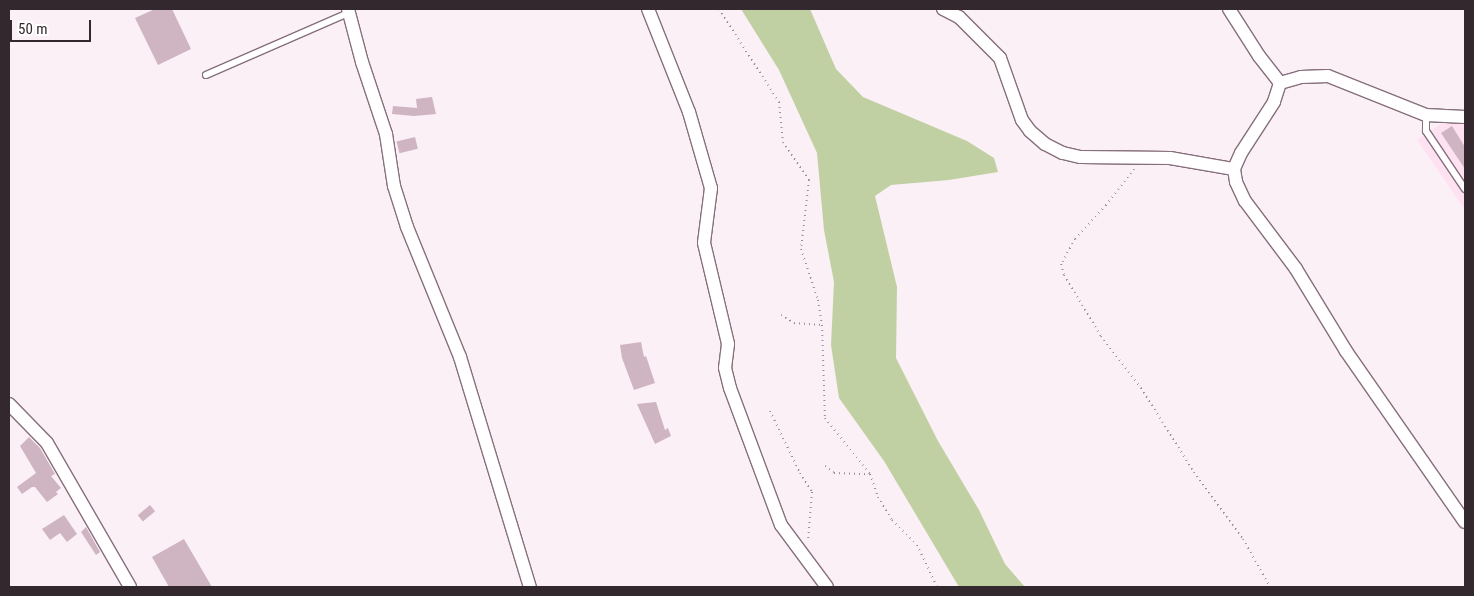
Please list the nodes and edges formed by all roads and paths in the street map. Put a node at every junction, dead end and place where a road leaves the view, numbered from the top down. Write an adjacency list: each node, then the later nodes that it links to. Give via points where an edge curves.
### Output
1 (648, 9): 20 (street, via 689,112 711,188 704,242 728,344 725,368 730,388 781,525)
2 (719, 9): 14 (path, via 779,102 783,142 810,180 800,249 818,300)
3 (943, 9): 10 (street, via 959,17 1000,58 1022,120 1045,144 1081,157)
4 (1229, 9): 7 (street)
5 (349, 10): 6 (lane); 22 (street, via 386,134 407,227 460,357)
6 (206, 75)
7 (1280, 82): 8 (street, via 1328,76); 11 (street, via 1274,102)
8 (1426, 116): 9 (street); 12 (lane, via 1426,131)
9 (1465, 117)
10 (1146, 157): 11 (street, via 1192,160); 25 (path, via 1075,239 1060,264 1101,336 1141,388 1194,472 1243,539)
11 (1234, 169): 19 (street, via 1245,201 1296,269 1346,351)
12 (1465, 189)
13 (781, 315): 14 (path, via 794,323)
14 (822, 326): 18 (path, via 825,418)
15 (9, 404): 21 (street, via 47,443)
16 (770, 411): 20 (path, via 812,492)
17 (825, 466): 18 (path, via 834,473)
18 (870, 474): 24 (path, via 878,497 892,520 917,545)
19 (1465, 522)
20 (806, 556): 23 (street)
21 (130, 587)
22 (530, 587)
23 (827, 587)
24 (937, 587)
25 (1270, 587)

